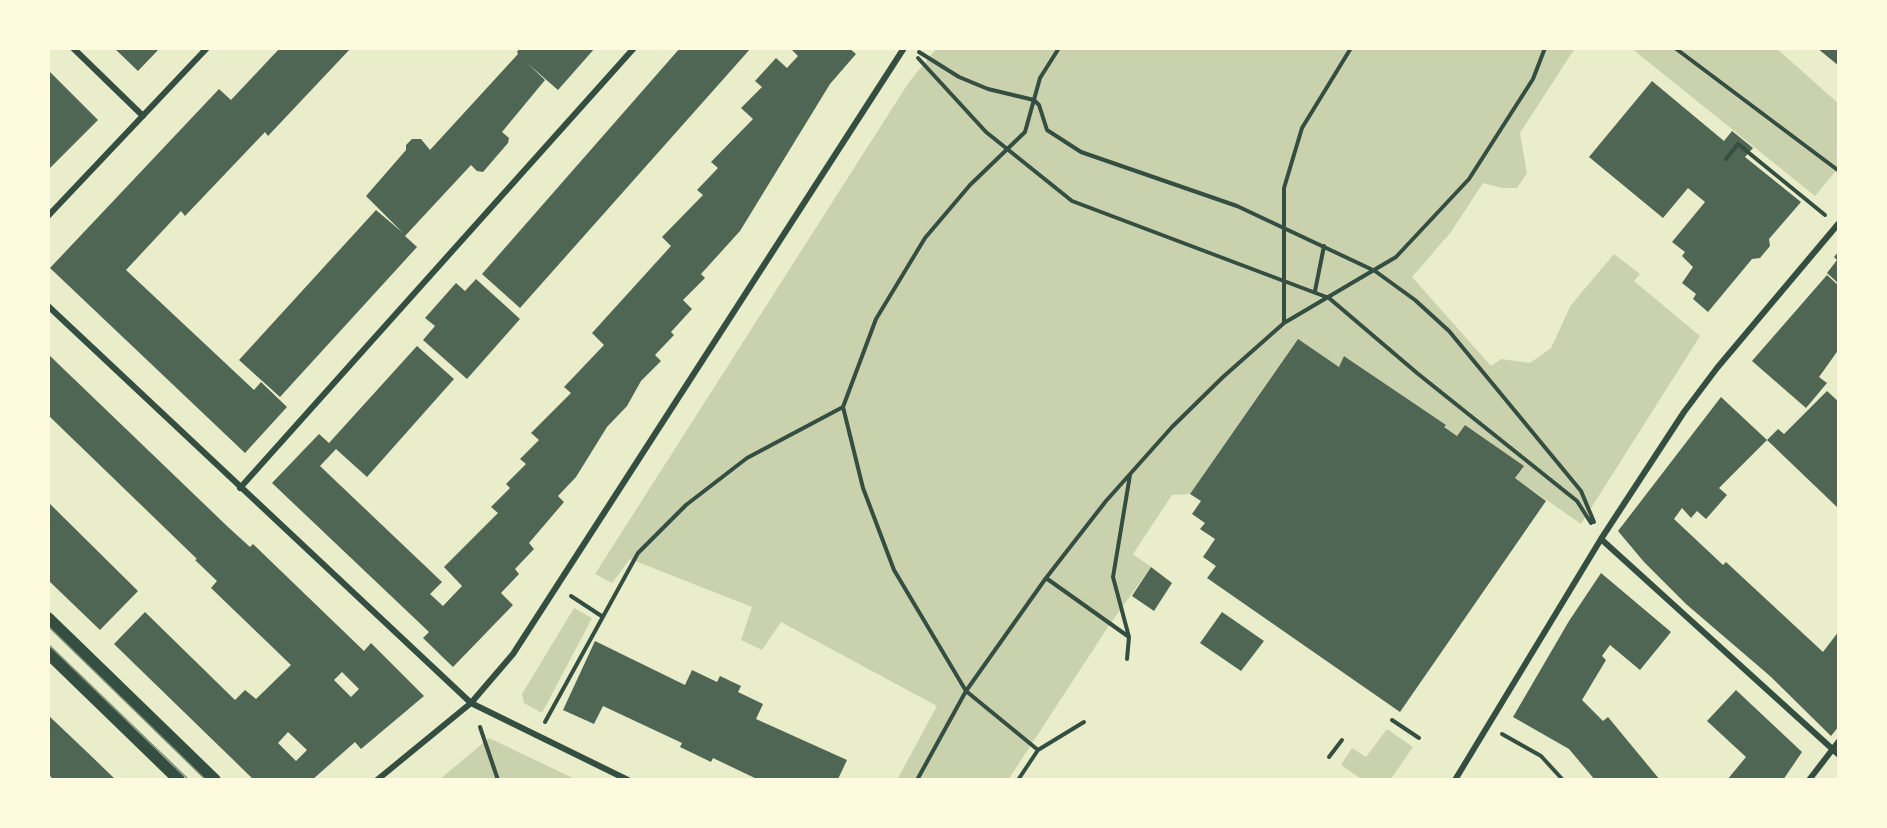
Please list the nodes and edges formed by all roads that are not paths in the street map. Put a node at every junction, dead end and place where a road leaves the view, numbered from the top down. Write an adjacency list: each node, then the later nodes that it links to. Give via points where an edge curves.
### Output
1 (73, 48): 5 (street)
2 (207, 48): 5 (street)
3 (634, 48): 9 (street)
4 (904, 48): 13 (street, via 513,654)
5 (143, 116): 6 (street)
6 (48, 216)
7 (1838, 224): 10 (street, via 1710,377)
8 (48, 306): 9 (street)
9 (240, 488): 13 (street)
10 (1601, 539): 15 (street); 21 (street)
11 (48, 618): 18 (main road)
12 (48, 652): 17 (main road)
13 (471, 703): 19 (street); 20 (street)
14 (1839, 741): 15 (street)
15 (1833, 749): 16 (street); 22 (street)
16 (1839, 755)
17 (179, 780)
18 (215, 780)
19 (377, 780)
20 (628, 780)
21 (1455, 780)
22 (1809, 780)

